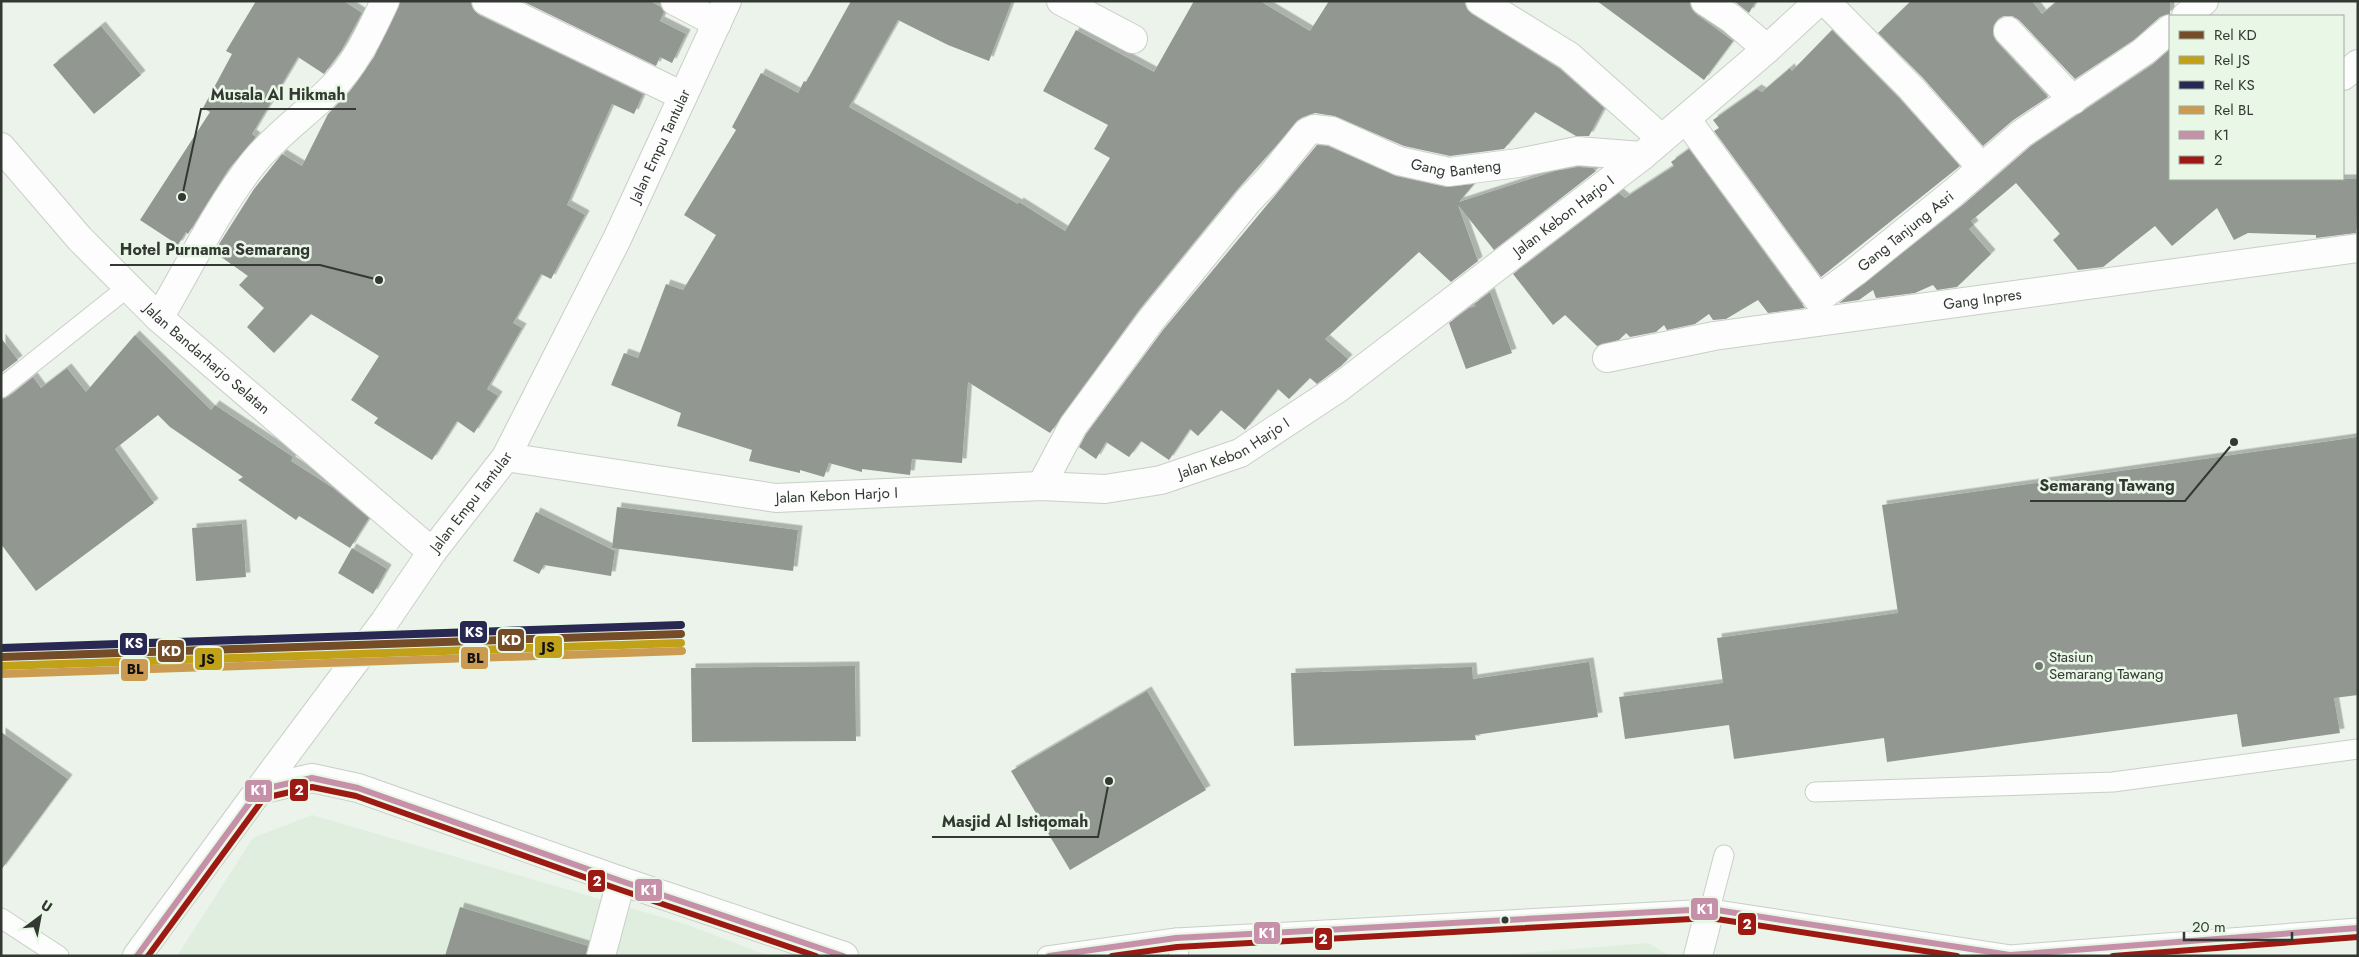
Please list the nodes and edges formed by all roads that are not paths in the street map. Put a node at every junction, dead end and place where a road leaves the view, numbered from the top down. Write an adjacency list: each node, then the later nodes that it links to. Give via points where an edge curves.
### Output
1 (385, 1): 25 (street, via 345,74 271,143 239,182)
2 (486, 1): 16 (street)
3 (675, 1): 9 (street)
4 (1061, 1): 12 (street)
5 (1480, 1): 20 (street, via 1569,56)
6 (1705, 1): 13 (street)
7 (1819, 1): 13 (street, Jalan Kebon Harjo I)
8 (1825, 1): 21 (street, via 1911,88)
9 (722, 12): 16 (street, Jalan Empu Tantular)
10 (2169, 30): 17 (street, Gang Tanjung Asri, via 2143,52)
11 (2008, 31): 17 (street)
12 (1133, 39)
13 (1767, 49): 18 (street, Jalan Kebon Harjo I)
14 (2358, 64): 15 (street)
15 (2344, 75)
16 (683, 96): 28 (street, Jalan Empu Tantular, via 617,239)
17 (2073, 100): 21 (street, Gang Tanjung Asri, via 2021,134)
18 (1686, 120): 20 (street, Jalan Kebon Harjo I); 24 (street)
19 (1, 147): 23 (street, Jalan Bandarharjo Selatan, via 80,240)
20 (1652, 148): 29 (street, Jalan Kebon Harjo I, via 1337,389 1240,452 1161,480 1105,489); 29 (street, Gang Banteng, via 1577,151 1449,172 1399,161 1332,131 1314,129 1307,132 1146,328 1074,426)
21 (1982, 168): 24 (street, Gang Tanjung Asri, via 1855,272)
22 (2358, 248): 24 (street, Gang Inpres, via 2089,284)
23 (128, 287): 25 (street, Jalan Bandarharjo Selatan); 27 (lane)
24 (1823, 310): 26 (street, Gang Inpres)
25 (159, 318): 30 (street, Jalan Bandarharjo Selatan)
26 (1607, 358)
27 (1, 388)
28 (506, 457): 29 (street, Jalan Kebon Harjo I, via 776,498); 30 (street, Jalan Empu Tantular)
29 (1041, 486)
30 (432, 552): 32 (street, Jalan Empu Tantular, via 385,621)
31 (2358, 749): 33 (lane, via 2113,782)
32 (259, 790): 35 (street, via 312,778 358,788); 41 (street, Jalan Empu Tantular)
33 (1815, 792)
34 (1724, 855): 36 (lane)
35 (621, 881): 42 (street); 43 (street)
36 (1710, 909): 38 (lane, via 2010,955); 39 (lane); 45 (street)
37 (1, 918): 40 (lane)
38 (2358, 928)
39 (1178, 947): 44 (lane)
40 (59, 956)
41 (137, 956)
42 (601, 956)
43 (844, 956)
44 (1047, 956)
45 (1698, 956)

